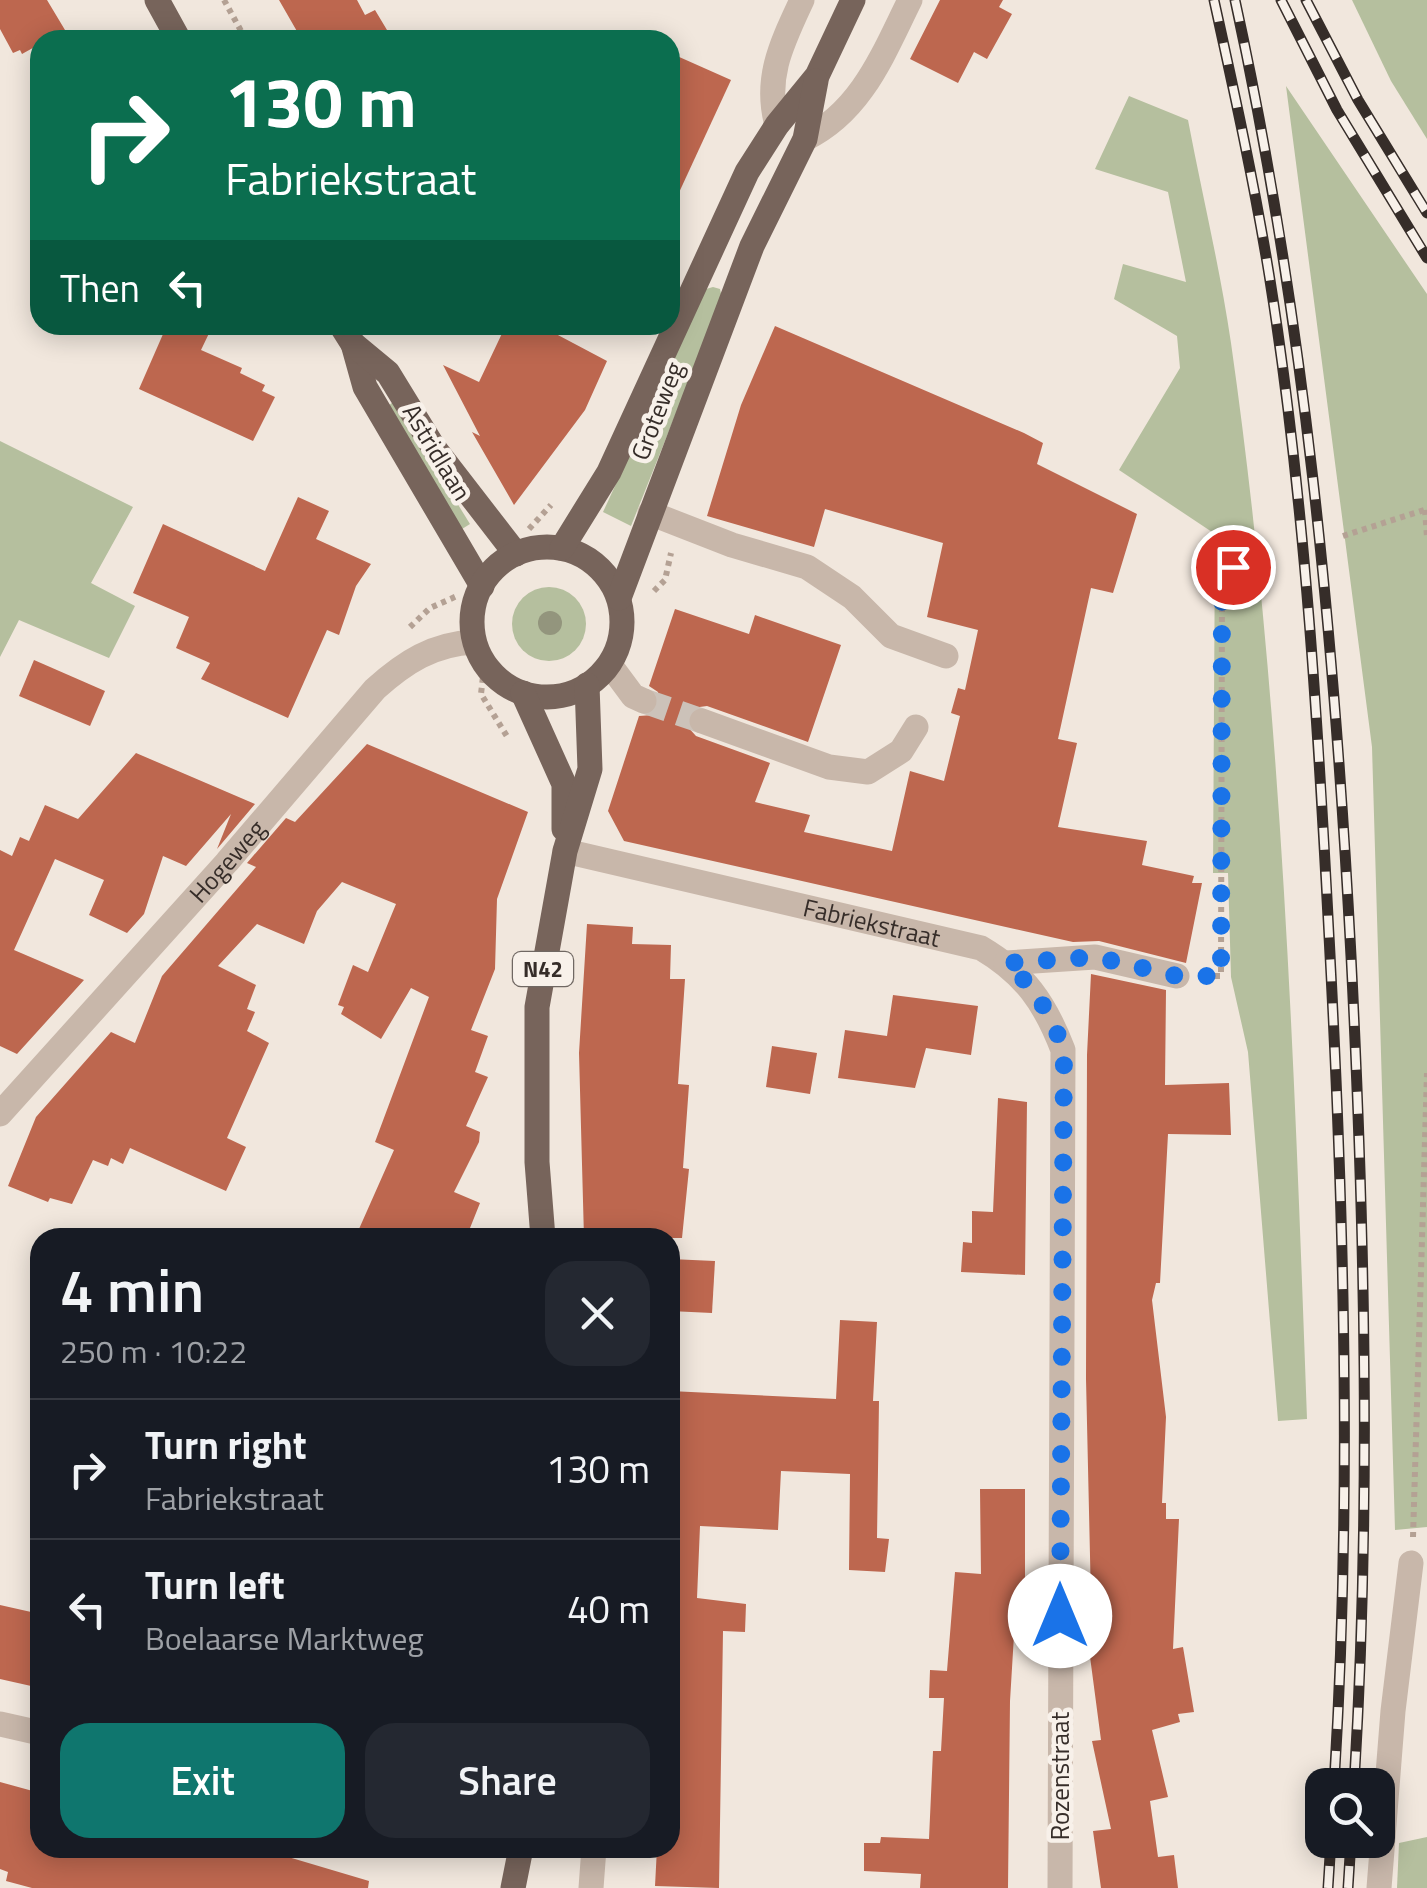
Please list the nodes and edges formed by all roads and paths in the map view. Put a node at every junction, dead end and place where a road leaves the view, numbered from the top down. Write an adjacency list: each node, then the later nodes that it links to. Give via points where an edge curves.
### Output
1 (157, 0): 6 (main road)
2 (224, 0): 7 (path)
3 (802, 0): 9 (street, via 775,57 770,101)
4 (853, 0): 8 (main road, Groteweg)
5 (910, 0): 10 (street, Groteweg, via 864,90 827,128)
6 (174, 30)
7 (240, 30)
8 (816, 76): 9 (main road, Groteweg); 10 (main road, Groteweg)
9 (777, 125): 11 (main road, Groteweg, via 747,172)
10 (804, 139): 15 (main road, Groteweg, via 752,246)
11 (680, 319)
12 (347, 335): 19 (main road, Astridlaan, via 388,374 434,448); 21 (main road, Astridlaan, via 365,388)
13 (673, 335): 18 (main road, Groteweg, via 610,472)
14 (1426, 510): 16 (path); 17 (path)
15 (650, 513): 22 (main road, Groteweg); 24 (street, via 808,567 852,597 891,636)
16 (1343, 536)
17 (1427, 537)
18 (562, 548): 19 (main road); 22 (main road, via 606,573)
19 (516, 554): 21 (main road)
20 (1254, 554): 34 (path, via 1222,581 1221,976)
21 (482, 586): 23 (main road, via 473,618)
22 (619, 598): 25 (main road, Groteweg, via 624,625)
23 (479, 655): 27 (main road, via 500,682); 31 (path, via 481,694); 36 (street, Hogeweg, via 436,647 375,688)
24 (946, 656)
25 (610, 665): 26 (main road); 28 (street)
26 (587, 685): 27 (main road, via 566,695); 32 (main road, N42, via 590,768)
27 (523, 693): 32 (main road, N42, via 564,784)
28 (644, 701)
29 (702, 720): 30 (street, via 829,767 868,772 901,751)
30 (916, 727)
31 (513, 746)
32 (565, 851): 33 (street, Fabriekstraat, via 969,944); 37 (main road, N42, via 537,1007)
33 (1006, 963): 34 (street, Fabriekstraat, via 1096,957); 45 (street, Rozenstraat, via 1030,984 1064,1050)
34 (1177, 976)
35 (1427, 1073): 38 (path)
36 (0, 1114)
37 (542, 1228)
38 (1411, 1563): 46 (street)
39 (0, 1724): 40 (street)
40 (30, 1731)
41 (514, 1858): 43 (main road)
42 (593, 1858): 44 (street)
43 (513, 1888)
44 (591, 1888)
45 (1060, 1888)
46 (1380, 1888)

